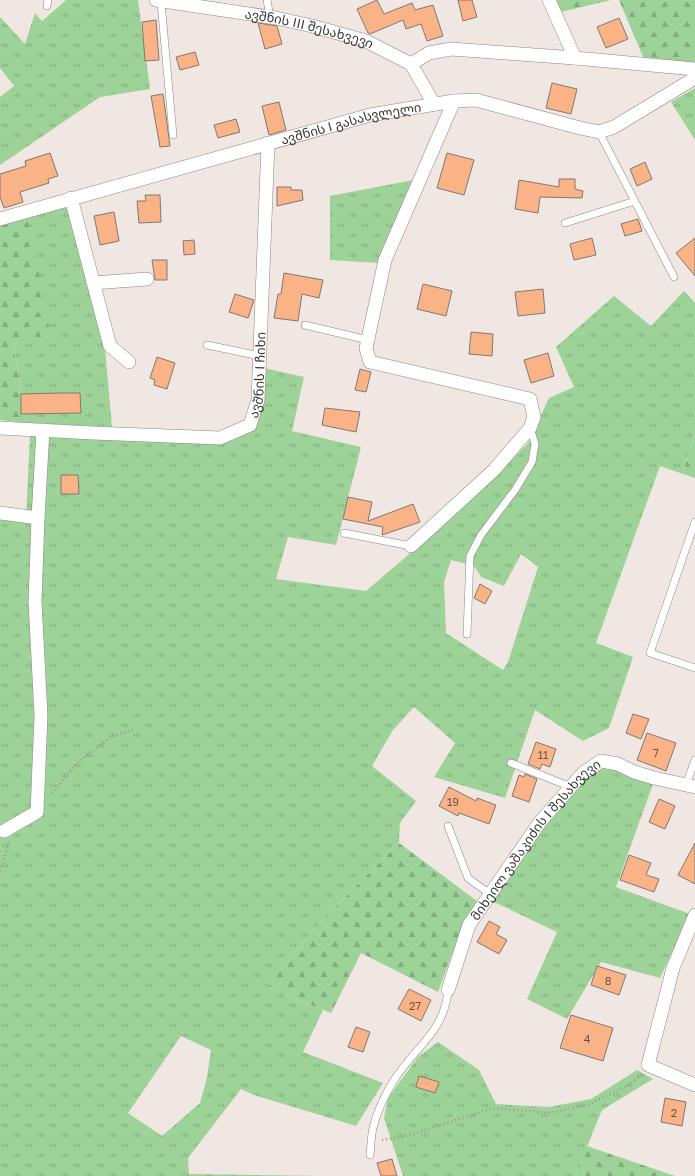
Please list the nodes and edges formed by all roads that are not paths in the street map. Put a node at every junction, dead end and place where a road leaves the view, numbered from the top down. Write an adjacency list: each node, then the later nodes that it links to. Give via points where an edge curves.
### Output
1 (267, 0): 4 (lane)
2 (549, 0): 5 (street)
3 (158, 1): 4 (street, ავშნის III შესახვევი); 12 (lane)
4 (270, 17): 6 (street, ავშნის III შესახვევი, via 366,41)
5 (575, 58): 6 (street, via 451,49 429,53); 7 (street)
6 (412, 64): 10 (street)
7 (695, 68)
8 (695, 78): 11 (street, via 620,124)
9 (454, 101): 10 (street, ავშნის I გასასვლელი); 11 (street, ავშნის I გასასვლელი, via 476,100); 22 (street, via 385,260)
10 (434, 104): 13 (street, ავშნის I გასასვლელი, via 370,115)
11 (599, 132): 15 (lane)
12 (173, 135)
13 (268, 143): 14 (street, ავშნის I გასასვლელი); 24 (street, ავშნის I ჩიხი)
14 (71, 198): 16 (street, ავშნის I გასასვლელი); 20 (street)
15 (635, 201): 17 (lane); 18 (lane)
16 (0, 219)
17 (565, 223)
18 (674, 277)
19 (147, 279): 20 (street)
20 (93, 283): 25 (street, via 110,346)
21 (305, 325): 22 (lane)
22 (368, 340): 27 (street, via 366,348 370,362 530,399 534,417)
23 (207, 345): 24 (lane)
24 (260, 356): 28 (street, ავშნის I ჩიხი, via 258,400 250,425 220,438)
25 (129, 362)
26 (0, 428): 28 (street, ავშნის I ჩიხი)
27 (530, 428): 33 (street, via 494,470); 34 (lane, via 535,444 532,462 515,490 481,535 470,556)
28 (43, 430): 30 (street)
29 (0, 513): 30 (street)
30 (38, 518): 41 (street, via 36,601 41,716 36,812)
31 (695, 522): 35 (lane, via 650,653)
32 (344, 532): 33 (lane)
33 (411, 546)
34 (467, 634)
35 (695, 668)
36 (695, 760): 38 (lane)
37 (511, 763): 39 (lane)
38 (691, 786): 39 (street, მიხეილ ვაშაკიძის I შესახვევი, via 601,761)
39 (570, 787): 42 (street, მიხეილ ვაშაკიძის I შესახვევი, via 540,822)
40 (448, 826): 42 (lane, via 468,878)
41 (4, 831)
42 (490, 894): 44 (street, მიხეილ ვაშაკიძის I შესახვევი, via 468,924)
43 (695, 915): 45 (street, via 673,968 648,1065)
44 (448, 990): 46 (lane, via 447,1006 436,1029 395,1078 384,1099 373,1127)
45 (695, 1085)
46 (370, 1155)

